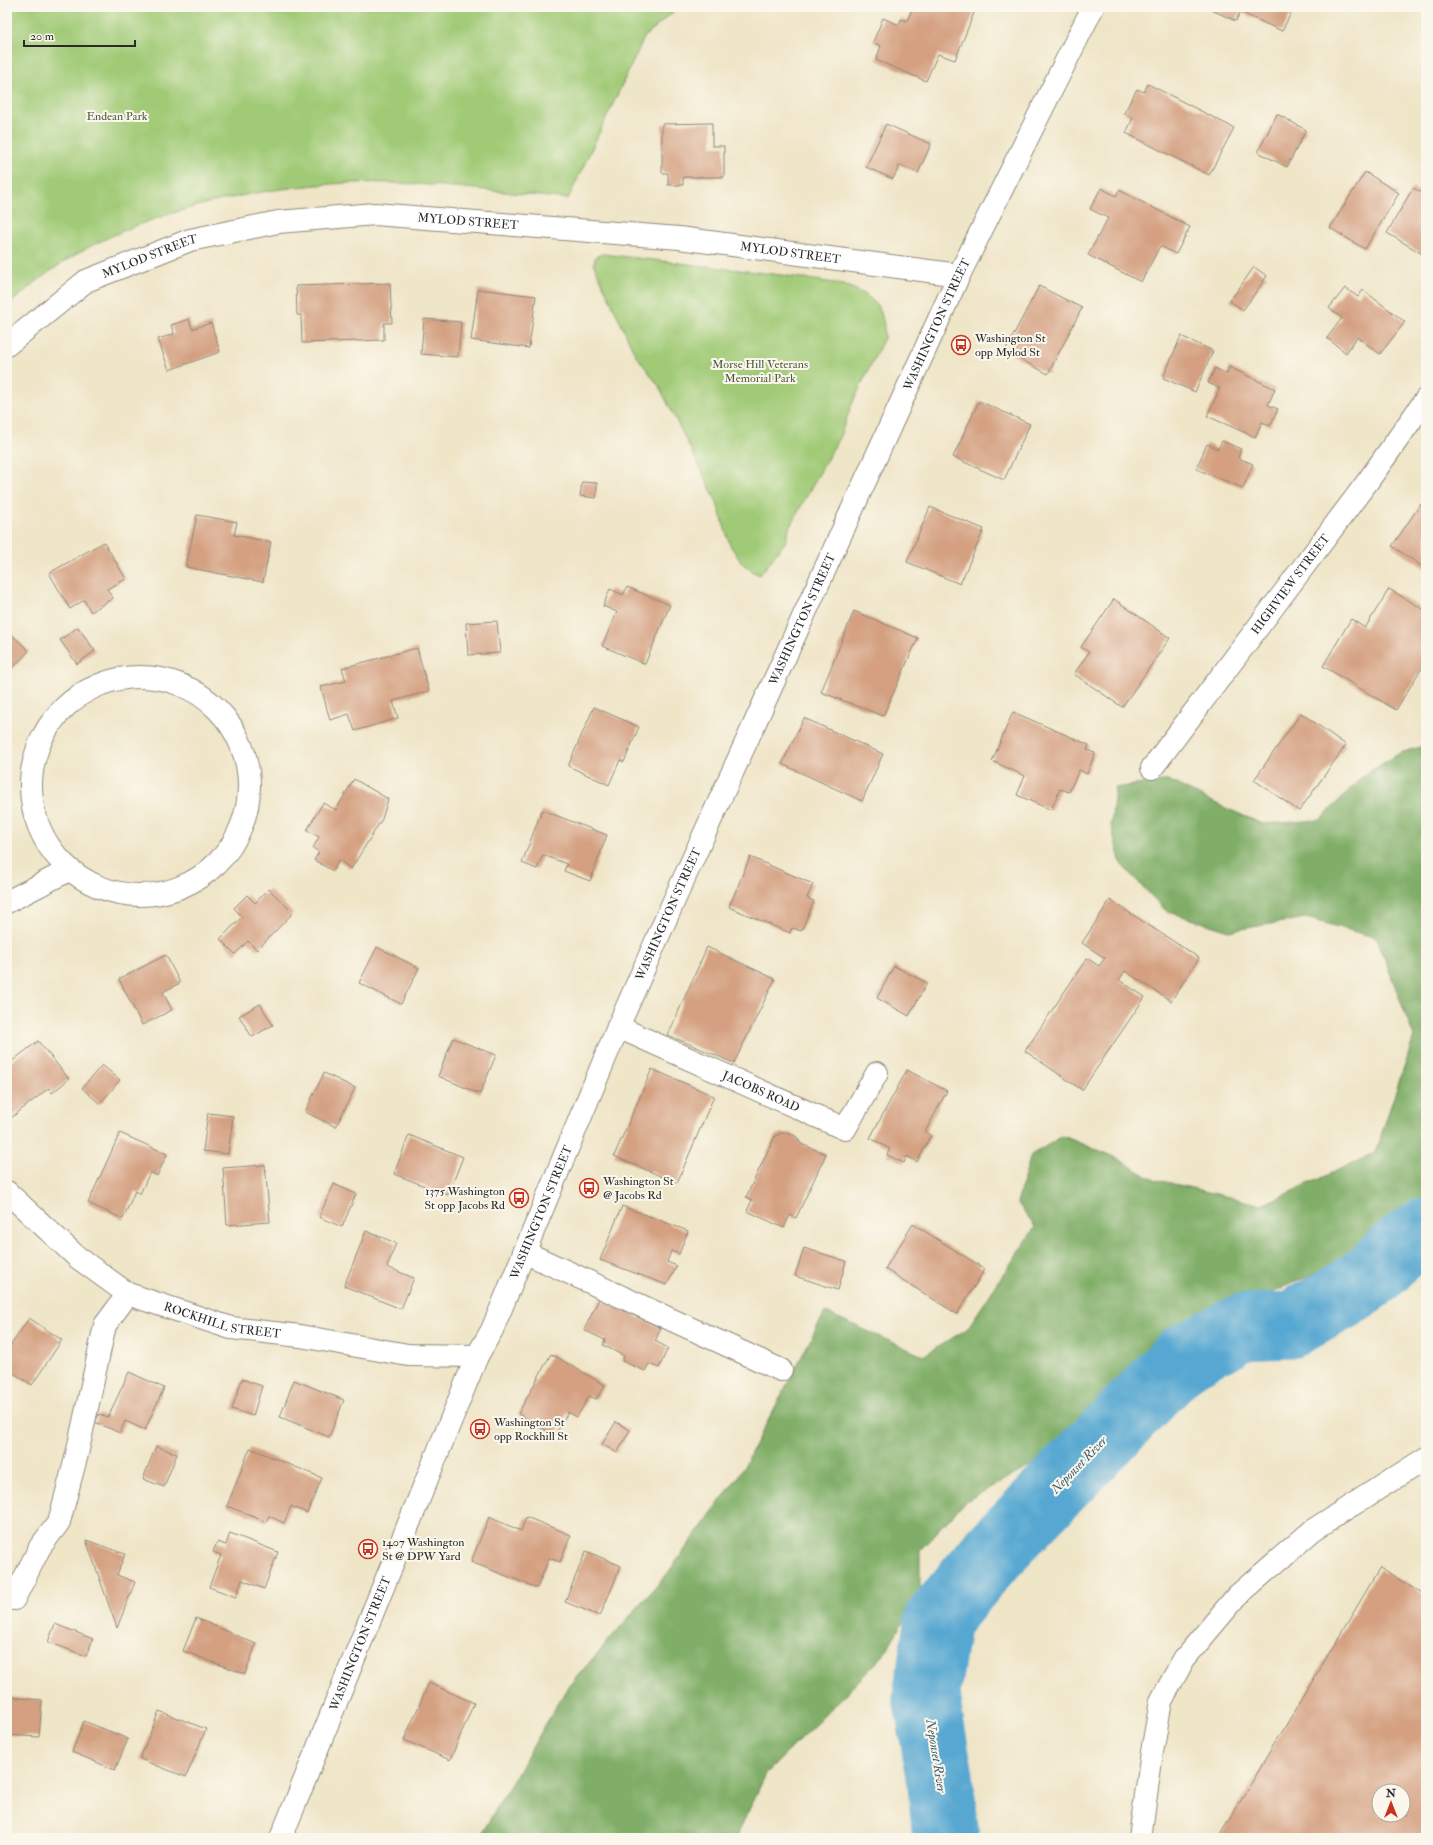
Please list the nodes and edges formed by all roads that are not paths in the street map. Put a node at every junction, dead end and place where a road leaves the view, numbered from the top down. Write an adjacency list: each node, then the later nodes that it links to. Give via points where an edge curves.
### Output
1 (1094, 7): 2 (street, WASHINGTON STREET)
2 (959, 275): 3 (street, MYLOD STREET, via 679,238 375,214 278,222 190,240 86,281); 8 (street, WASHINGTON STREET)
3 (7, 345)
4 (1426, 399): 5 (street, HIGHVIEW STREET, via 1368,481)
5 (1152, 768)
6 (69, 870): 6 (street, via 102,889 139,896 177,889 210,871 235,842 248,806 248,769 236,733 212,703 183,685 149,677 114,679 83,692 56,714 38,744 30,778 33,812 46,844); 7 (street)
7 (7, 902)
8 (618, 1027): 9 (street, JACOBS ROAD, via 845,1129); 11 (street, WASHINGTON STREET)
9 (877, 1073)
10 (7, 1192): 12 (street, ROCKHILL STREET, via 77,1257)
11 (524, 1252): 13 (street, WASHINGTON STREET, via 492,1330); 14 (street)
12 (128, 1294): 13 (street, ROCKHILL STREET, via 230,1328 300,1336 408,1355); 16 (street, via 105,1325 77,1454 59,1522 40,1547)
13 (477, 1356): 17 (street, WASHINGTON STREET)
14 (781, 1370)
15 (1426, 1458): 18 (street, via 1313,1530 1237,1596 1184,1660 1161,1702)
16 (14, 1599)
17 (281, 1838)
18 (1140, 1838)

